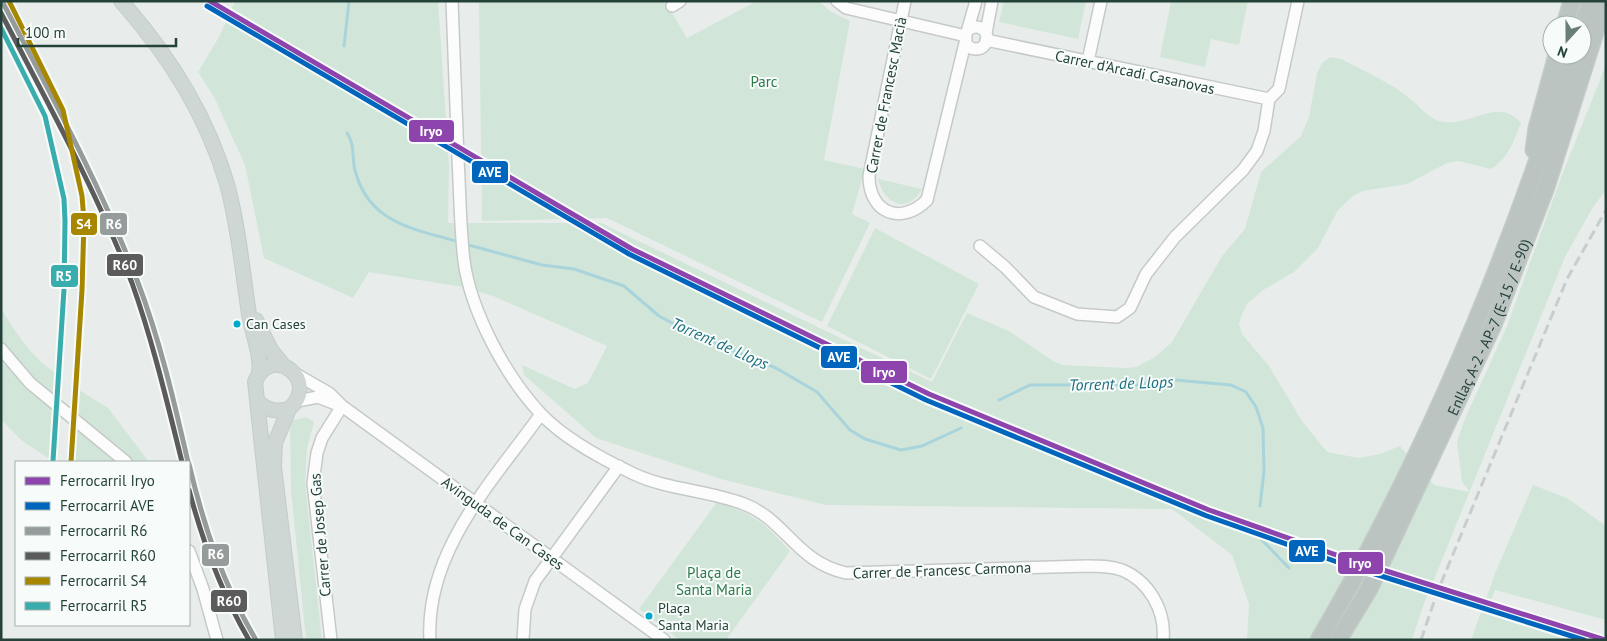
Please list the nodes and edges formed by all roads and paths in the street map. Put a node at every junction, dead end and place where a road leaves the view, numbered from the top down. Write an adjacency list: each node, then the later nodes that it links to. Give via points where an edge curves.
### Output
1 (121, 1): 25 (main road, via 172,69 207,128 228,186)
2 (452, 1): 32 (street, Carrer de Francesc Carmona, via 464,263 488,333 512,375)
3 (837, 1): 14 (street, via 846,8)
4 (905, 1): 14 (street, Carrer de Francesc Macià)
5 (976, 1): 16 (street, Carrer de Francesc Macià)
6 (992, 1): 17 (street)
7 (1101, 1): 18 (street)
8 (1298, 1): 21 (street, via 1279,89)
9 (1572, 1): 12 (highway)
10 (1590, 1): 13 (highway)
11 (1605, 1): 23 (highway, Enllaç A-2 - AP-7 (E-15 / E-90))
12 (1568, 15)
13 (1586, 15)
14 (901, 20): 16 (street); 16 (street, Carrer de Francesc Macià, via 869,176 869,188 880,208 900,215 917,210 927,200)
15 (1606, 32): 23 (highway, via 1574,133)
16 (966, 36): 17 (street, via 975,27 981,28); 17 (street, via 971,47 977,48 984,44)
17 (986, 37): 18 (street, Carrer d'Arcadi Casanovas)
18 (1088, 61): 21 (street, Carrer d'Arcadi Casanovas)
19 (1554, 65): 22 (highway, via 1537,128)
20 (1571, 65): 22 (highway, Enllaç A-2 - AP-7 (E-15 / E-90))
21 (1269, 99): 24 (street, via 1257,151 1243,170 1176,237 1146,274 1130,308 1117,318 1077,314 1034,297 1005,266)
22 (1530, 183): 46 (highway, Enllaç A-2 - AP-7 (E-15 / E-90), via 1496,276 1442,399 1387,515)
23 (1546, 187): 47 (highway, Enllaç A-2 - AP-7 (E-15 / E-90), via 1493,325 1369,589)
24 (980, 246)
25 (246, 296): 27 (main road, via 262,335); 28 (main road, via 260,364)
26 (1, 349): 33 (street, via 19,372 51,401)
27 (289, 369): 28 (main road, via 273,365); 30 (main road, via 300,387); 31 (street, Avinguda de Can Cases, via 329,393)
28 (259, 374): 29 (main road, via 254,388)
29 (258, 402): 30 (main road, via 269,410); 39 (main road)
30 (293, 405): 31 (street, Avinguda de Can Cases, via 318,397); 40 (main road, via 275,443 274,467)
31 (342, 406): 35 (street, Avinguda de Can Cases); 41 (street, Carrer de Josep Gas, via 316,453 313,483)
32 (541, 414): 34 (street, Carrer de Francesc Carmona, via 563,433); 35 (street)
33 (125, 461)
34 (619, 466): 37 (street); 45 (street, Carrer de Francesc Carmona, via 662,484 714,494 752,507 776,524 808,556 846,573 1087,566 1121,570 1142,584 1156,602 1164,623)
35 (476, 504): 37 (street, Avinguda de Can Cases); 42 (street, via 448,550 435,589 429,624)
36 (190, 554): 38 (street)
37 (552, 558): 43 (street, via 534,581 527,600); 44 (street, Avinguda de Can Cases)
38 (217, 640)
39 (283, 640)
40 (295, 640)
41 (331, 640)
42 (430, 640)
43 (523, 640)
44 (664, 640)
45 (1163, 640)
46 (1319, 640)
47 (1338, 640)

